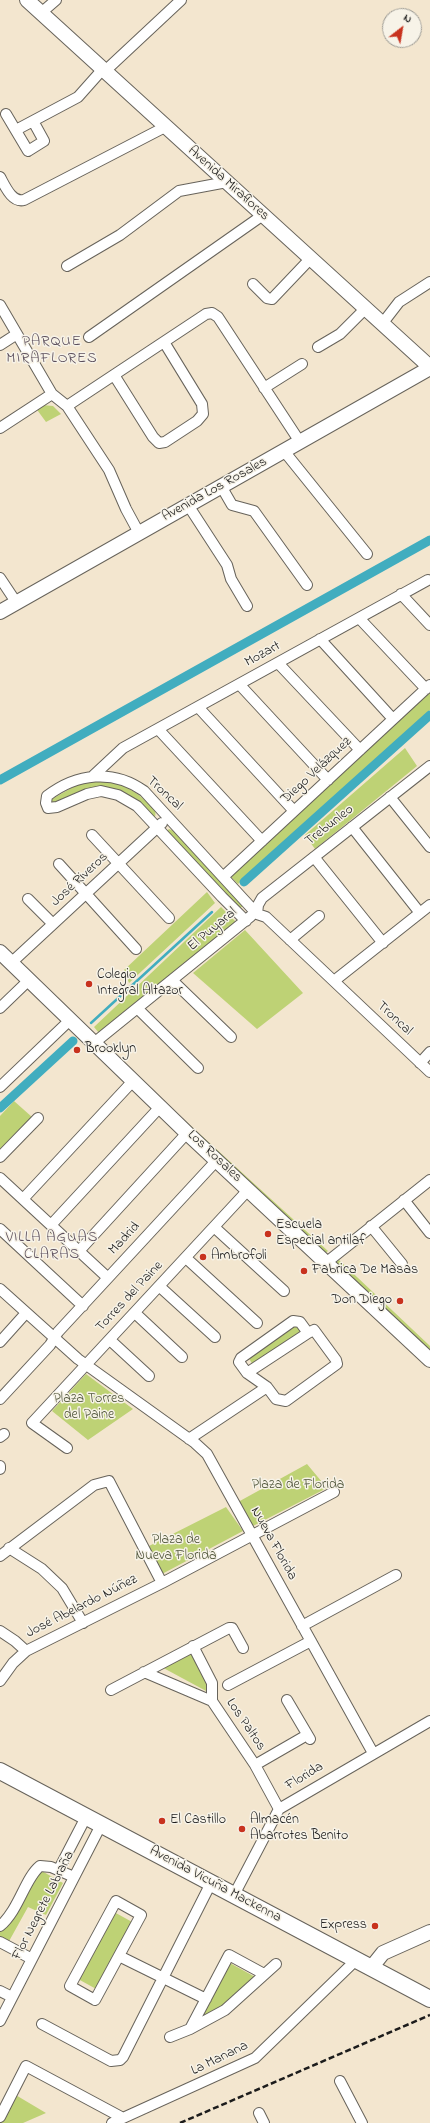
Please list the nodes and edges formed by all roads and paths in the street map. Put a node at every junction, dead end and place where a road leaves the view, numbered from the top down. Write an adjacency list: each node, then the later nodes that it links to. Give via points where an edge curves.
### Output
1 (27, 0): 4 (street, Avenida Miraflores)
2 (56, 0): 4 (street)
3 (181, 0): 5 (street)
4 (41, 13): 5 (street, Avenida Miraflores)
5 (103, 71): 7 (street, via 78,97); 8 (street, Avenida Miraflores)
6 (6, 114): 9 (street)
7 (33, 121): 9 (street); 9 (street, via 44,141 28,151)
8 (165, 126): 10 (street, via 24,200 17,200); 11 (street, Avenida Miraflores)
9 (16, 130)
10 (0, 177)
11 (227, 182): 12 (street, Avenida Miraflores); 14 (street, via 178,191 120,235)
12 (263, 215): 13 (street, Avenida Miraflores); 21 (street)
13 (312, 258): 16 (street, via 270,300); 18 (street, Avenida Miraflores)
14 (67, 266)
15 (430, 282): 19 (street, via 399,302)
16 (253, 284)
17 (0, 305): 20 (street)
18 (365, 309): 19 (street, Avenida Miraflores); 24 (street, via 340,334)
19 (382, 324): 26 (street, Avenida Miraflores)
20 (17, 334): 23 (street); 29 (street)
21 (89, 337)
22 (164, 342): 27 (street); 27 (street, via 204,409 201,417 178,434 162,443 155,441); 28 (street, via 206,314 212,313 218,317)
23 (0, 345)
24 (318, 347)
25 (302, 364): 28 (street)
26 (430, 368): 32 (street, Avenida Los Rosales)
27 (114, 375): 30 (street)
28 (264, 388): 32 (street)
29 (52, 394): 30 (street); 31 (street)
30 (67, 406): 36 (street, via 109,470)
31 (2, 423)
32 (300, 442): 33 (street, Avenida Los Rosales)
33 (284, 451): 34 (street, Avenida Los Rosales); 37 (street)
34 (221, 486): 35 (street, Avenida Los Rosales); 40 (street, via 232,505 254,511)
35 (188, 505): 36 (street, Avenida Los Rosales); 43 (street, via 227,565 231,579)
36 (139, 533): 42 (street, Avenida Los Rosales)
37 (367, 554)
38 (0, 578): 42 (street)
39 (428, 580): 41 (street, Mozart)
40 (307, 585)
41 (401, 594): 45 (street, Mozart); 46 (street)
42 (16, 602): 44 (street, Avenida Los Rosales)
43 (247, 606)
44 (0, 612)
45 (359, 618): 47 (street, Mozart); 50 (street)
46 (430, 625)
47 (320, 639): 48 (street, Mozart); 52 (street)
48 (278, 663): 49 (street, Mozart); 54 (street)
49 (239, 684): 51 (street, Mozart); 59 (street)
50 (428, 687): 52 (street, Diego Velázquez)
51 (198, 707): 53 (street, Mozart); 61 (street)
52 (393, 719): 54 (street, Diego Velázquez)
53 (158, 729): 55 (street, Mozart, via 123,748); 66 (street)
54 (360, 750): 59 (street, Diego Velázquez)
55 (113, 757): 57 (street, Mozart); 58 (street, via 114,767)
56 (430, 766): 60 (street, Trebunleo)
57 (93, 776): 58 (street, Troncal); 64 (street, Troncal, via 71,783 49,795 46,798 46,806 57,807 101,791 118,794 137,806)
58 (120, 778): 62 (street, Troncal, via 144,791)
59 (328, 780): 61 (street, Diego Velázquez)
60 (390, 797): 63 (street, Trebunleo); 67 (street)
61 (294, 811): 66 (street, Diego Velázquez)
62 (169, 817): 64 (street, José Riveros); 71 (street, Troncal)
63 (352, 827): 68 (street, Trebunleo); 75 (street)
64 (157, 828): 70 (street, José Riveros); 79 (street, Troncal)
65 (92, 835): 70 (street)
66 (262, 841): 71 (street, Diego Velázquez)
67 (430, 847)
68 (314, 857): 76 (street, Trebunleo, via 262,898); 82 (street)
69 (59, 864): 72 (street)
70 (118, 864): 72 (street, José Riveros); 78 (street)
71 (223, 877): 76 (street, Troncal)
72 (86, 894): 80 (street, José Riveros); 83 (street)
73 (28, 899): 80 (street)
74 (430, 905): 75 (street)
75 (420, 913): 82 (street)
76 (257, 914): 79 (street, El Puyaral); 81 (street, Troncal, via 264,916)
77 (319, 916): 81 (street)
78 (169, 918)
79 (246, 921): 87 (street, El Puyaral)
80 (53, 924): 85 (street, José Riveros)
81 (290, 940): 88 (street, Troncal)
82 (382, 943): 88 (street)
83 (136, 949)
84 (0, 952): 85 (street, Los Rosales)
85 (11, 963): 86 (street, Los Rosales)
86 (29, 980): 89 (street); 91 (street, Los Rosales)
87 (173, 981): 90 (street, El Puyaral); 92 (street)
88 (334, 982): 95 (street, Troncal)
89 (0, 1008)
90 (138, 1009): 93 (street, El Puyaral); 96 (street)
91 (70, 1020): 93 (street, Los Rosales); 99 (street)
92 (231, 1037)
93 (94, 1043): 98 (street, Los Rosales)
94 (430, 1052): 95 (street)
95 (420, 1063): 97 (street, Troncal)
96 (198, 1068)
97 (430, 1072)
98 (133, 1081): 100 (street, Los Rosales); 108 (street)
99 (0, 1087)
100 (160, 1106): 102 (street, Los Rosales); 110 (street)
101 (38, 1118): 103 (street)
102 (187, 1133): 104 (street, Los Rosales); 115 (street)
103 (0, 1157)
104 (217, 1160): 107 (street, Los Rosales); 119 (street, Madrid)
105 (0, 1178): 108 (street)
106 (430, 1180): 109 (street)
107 (249, 1190): 112 (street, Torres del Paine); 117 (street, Los Rosales)
108 (23, 1199): 110 (street)
109 (404, 1200): 111 (street); 114 (street)
110 (51, 1225): 115 (street)
111 (371, 1226): 117 (street); 118 (street)
112 (214, 1227): 116 (street, Torres del Paine); 122 (street)
113 (0, 1229): 123 (street)
114 (430, 1233)
115 (79, 1250): 119 (street)
116 (186, 1258): 120 (street, Torres del Paine); 126 (street)
117 (327, 1262): 133 (street, Los Rosales)
118 (402, 1264)
119 (108, 1278): 123 (street, Madrid)
120 (159, 1286): 125 (street, Torres del Paine); 128 (street)
121 (0, 1289): 124 (street, Nueva Florida)
122 (284, 1292)
123 (82, 1306): 129 (street, Madrid)
124 (26, 1313): 129 (street, Nueva Florida); 131 (street)
125 (135, 1313): 130 (street, Torres del Paine); 132 (street)
126 (256, 1323)
127 (308, 1333): 135 (street); 135 (street, via 300,1322 294,1321 241,1358 240,1365); 137 (street, via 314,1330 318,1333 337,1364 286,1401 276,1399)
128 (215, 1337)
129 (54, 1338): 134 (street, Nueva Florida); 138 (street, Madrid)
130 (110, 1340): 134 (street, Torres del Paine); 136 (street)
131 (0, 1342)
132 (182, 1357)
133 (430, 1360)
134 (86, 1365): 139 (street, Nueva Florida); 140 (street, Torres del Paine, via 32,1423)
135 (247, 1373): 137 (street)
136 (149, 1376)
137 (267, 1387): 139 (street)
138 (0, 1399)
139 (189, 1439): 142 (street, Nueva Florida, via 201,1448 211,1461)
140 (67, 1448)
141 (334, 1492): 142 (street, José Abelardo Núñez)
142 (252, 1536): 146 (street, José Abelardo Núñez); 148 (street, Nueva Florida)
143 (9, 1548): 144 (street); 146 (street, via 94,1485 109,1481); 147 (street, via 42,1570 62,1588)
144 (0, 1556)
145 (396, 1575): 148 (street)
146 (162, 1583): 147 (street, José Abelardo Núñez)
147 (83, 1623): 153 (street, José Abelardo Núñez)
148 (302, 1626): 150 (street, Nueva Florida)
149 (0, 1631): 153 (street)
150 (311, 1641): 156 (street); 161 (street, Nueva Florida)
151 (194, 1646): 152 (street, via 232,1628); 154 (street); 158 (street, via 212,1683)
152 (243, 1648)
153 (26, 1651): 155 (street, José Abelardo Núñez)
154 (144, 1672): 157 (street); 158 (street, Los Paltos)
155 (0, 1681)
156 (228, 1685)
157 (112, 1690)
158 (212, 1700): 162 (street, Los Paltos)
159 (286, 1700): 162 (street, via 309,1738)
160 (430, 1721): 161 (street, Florida)
161 (373, 1753): 164 (street, Florida)
162 (255, 1765): 164 (street, Los Paltos)
163 (0, 1772): 165 (main road, Avenida Vicuña Mackenna)
164 (279, 1809): 170 (street, Florida)
165 (86, 1817): 166 (main road, Avenida Vicuña Mackenna); 167 (street)
166 (101, 1825): 168 (street, Flor Negrete Labraña); 169 (main road, Avenida Vicuña Mackenna)
167 (58, 1869): 168 (street); 171 (street, via 40,1866 34,1872 17,1906)
168 (74, 1878): 175 (street, Flor Negrete Labraña)
169 (211, 1883): 170 (main road, Avenida Vicuña Mackenna); 180 (street)
170 (234, 1895): 176 (main road, Avenida Vicuña Mackenna)
171 (0, 1926)
172 (430, 1932): 178 (street, via 383,1952)
173 (0, 1942): 175 (street)
174 (119, 1956): 174 (street, via 95,2000 70,1986 116,1901 141,1915); 180 (street)
175 (32, 1958): 182 (street, Flor Negrete Labraña)
176 (356, 1960): 178 (main road, Avenida Vicuña Mackenna); 192 (street, La Manana, via 255,2058)
177 (276, 1964): 179 (street)
178 (371, 1968): 184 (main road, Avenida Vicuña Mackenna)
179 (264, 1974): 183 (street, via 229,1955); 187 (street, via 225,2010)
180 (163, 1978): 183 (street); 186 (street, via 120,2060 111,2061)
181 (0, 1991): 182 (street)
182 (12, 1997): 185 (street, Flor Negrete Labraña)
183 (206, 1999): 187 (street)
184 (430, 1999)
185 (0, 2021)
186 (42, 2024)
187 (190, 2029): 188 (street)
188 (170, 2037)
189 (340, 2081): 195 (street)
190 (259, 2113): 194 (street)
191 (0, 2117): 192 (street, via 26,2066)
192 (123, 2118): 193 (street, La Manana)
193 (112, 2123)
194 (264, 2123)
195 (362, 2123)

